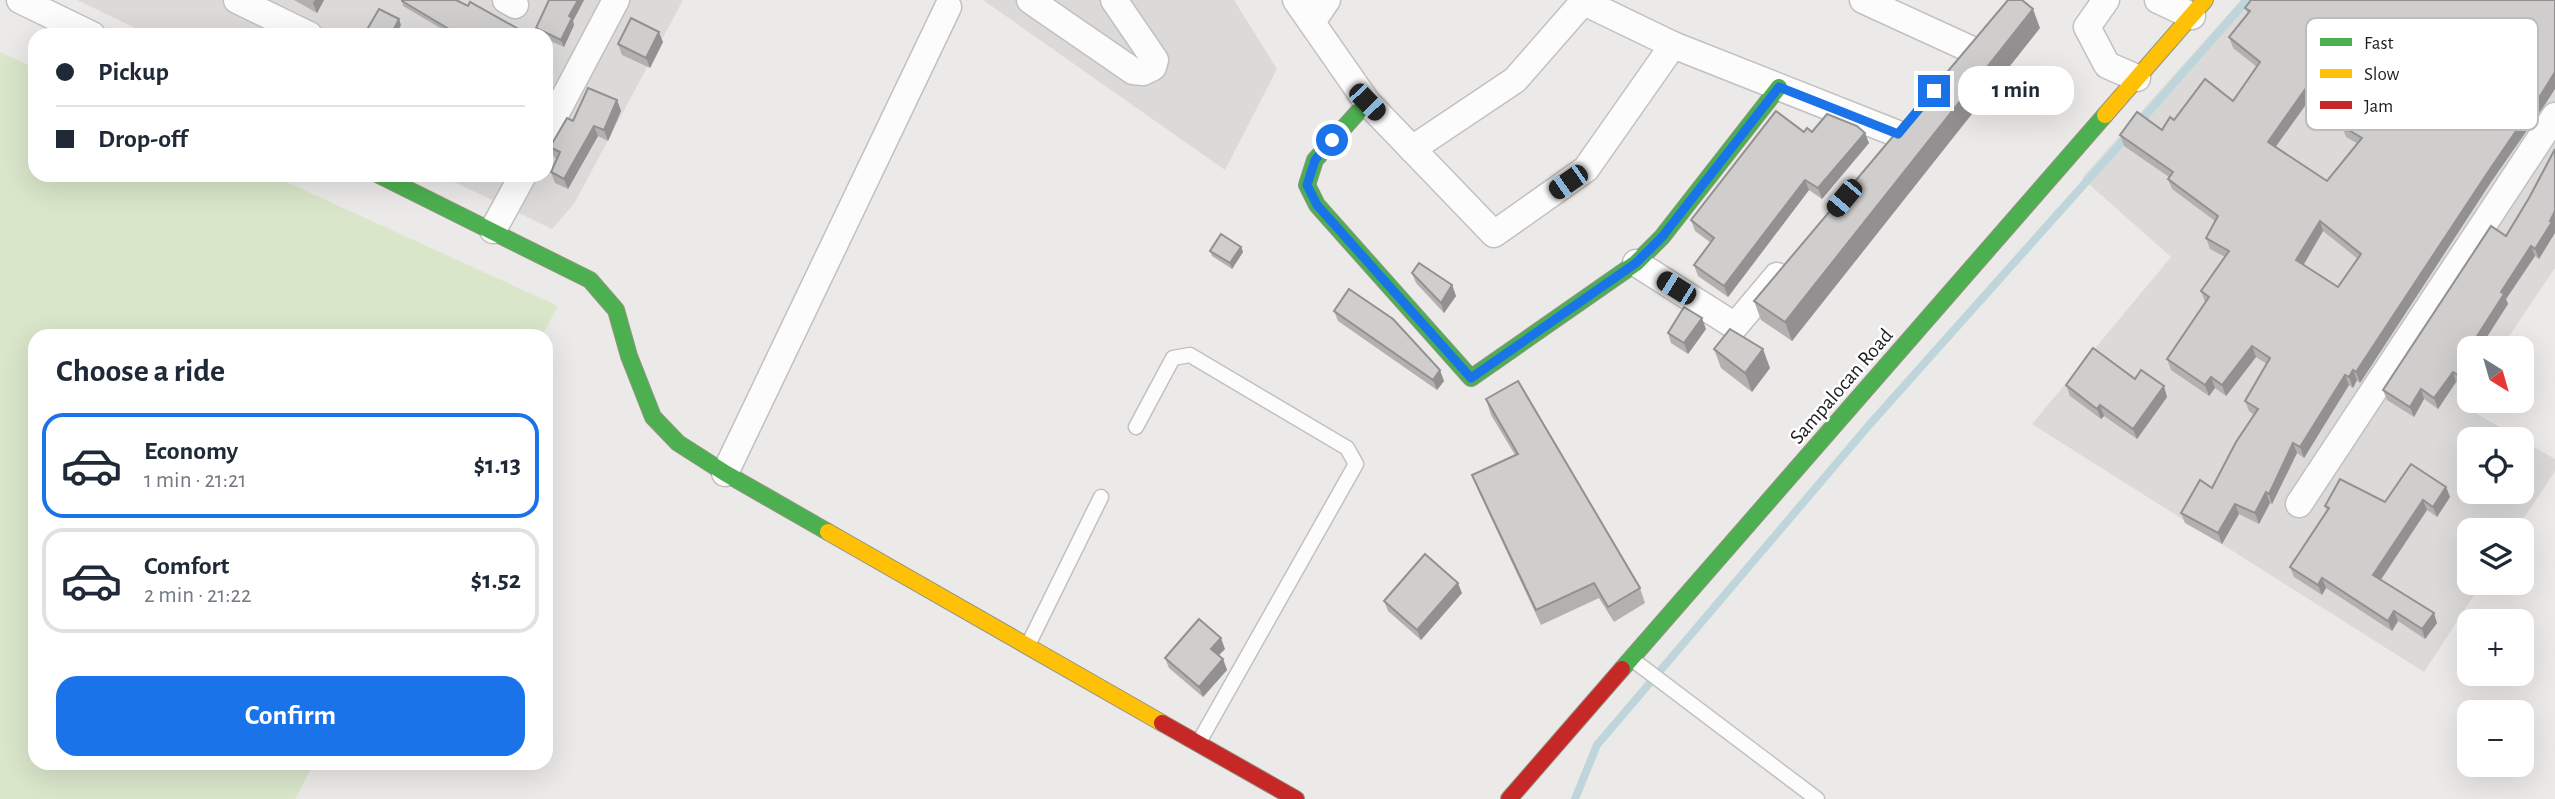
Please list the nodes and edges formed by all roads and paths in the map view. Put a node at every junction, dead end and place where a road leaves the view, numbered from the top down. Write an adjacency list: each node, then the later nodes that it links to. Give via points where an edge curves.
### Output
1 (20, 0): 15 (street)
2 (237, 0): 16 (street)
3 (615, 0): 24 (street)
4 (1030, 0): 5 (street, via 1133,71 1143,72 1153,67 1155,60)
5 (1114, 0)
6 (1296, 0): 14 (street)
7 (1327, 0): 14 (street)
8 (1863, 0): 18 (street, via 1978,39)
9 (2106, 0): 19 (street, via 2087,27 2107,65)
10 (2158, 0): 13 (street)
11 (1584, 1): 17 (street); 26 (street, via 1515,80)
12 (948, 7): 34 (street)
13 (2198, 8): 19 (street, Sampalocan Road)
14 (1312, 22): 21 (street)
15 (78, 28)
16 (295, 28)
17 (1673, 46): 20 (street); 26 (street, via 1586,169 1494,234)
18 (1952, 70)
19 (2137, 78): 38 (street, Sampalocan Road)
20 (1779, 87): 25 (street); 32 (street, via 1662,237)
21 (1367, 102): 26 (street); 32 (street, via 1315,160 1307,185 1317,205 1471,378)
22 (1916, 113): 25 (street)
23 (2555, 116): 36 (street)
24 (553, 119)
25 (1898, 134): 27 (street)
26 (1412, 149)
27 (1880, 155)
28 (394, 182): 30 (street)
29 (519, 182): 30 (street)
30 (494, 230): 34 (street, via 590,280 616,310 653,417 678,443)
31 (1789, 262): 32 (street, via 1735,326)
32 (1636, 263)
33 (1136, 427): 39 (lane, via 1173,358 1190,355 1347,448 1356,464)
34 (725, 473): 37 (street)
35 (1101, 497): 37 (lane)
36 (2299, 504)
37 (1027, 646): 39 (street)
38 (1631, 659): 41 (street, Sampalocan Road); 42 (lane)
39 (1198, 743): 40 (street)
40 (1296, 799)
41 (1509, 799)
42 (1817, 799)

